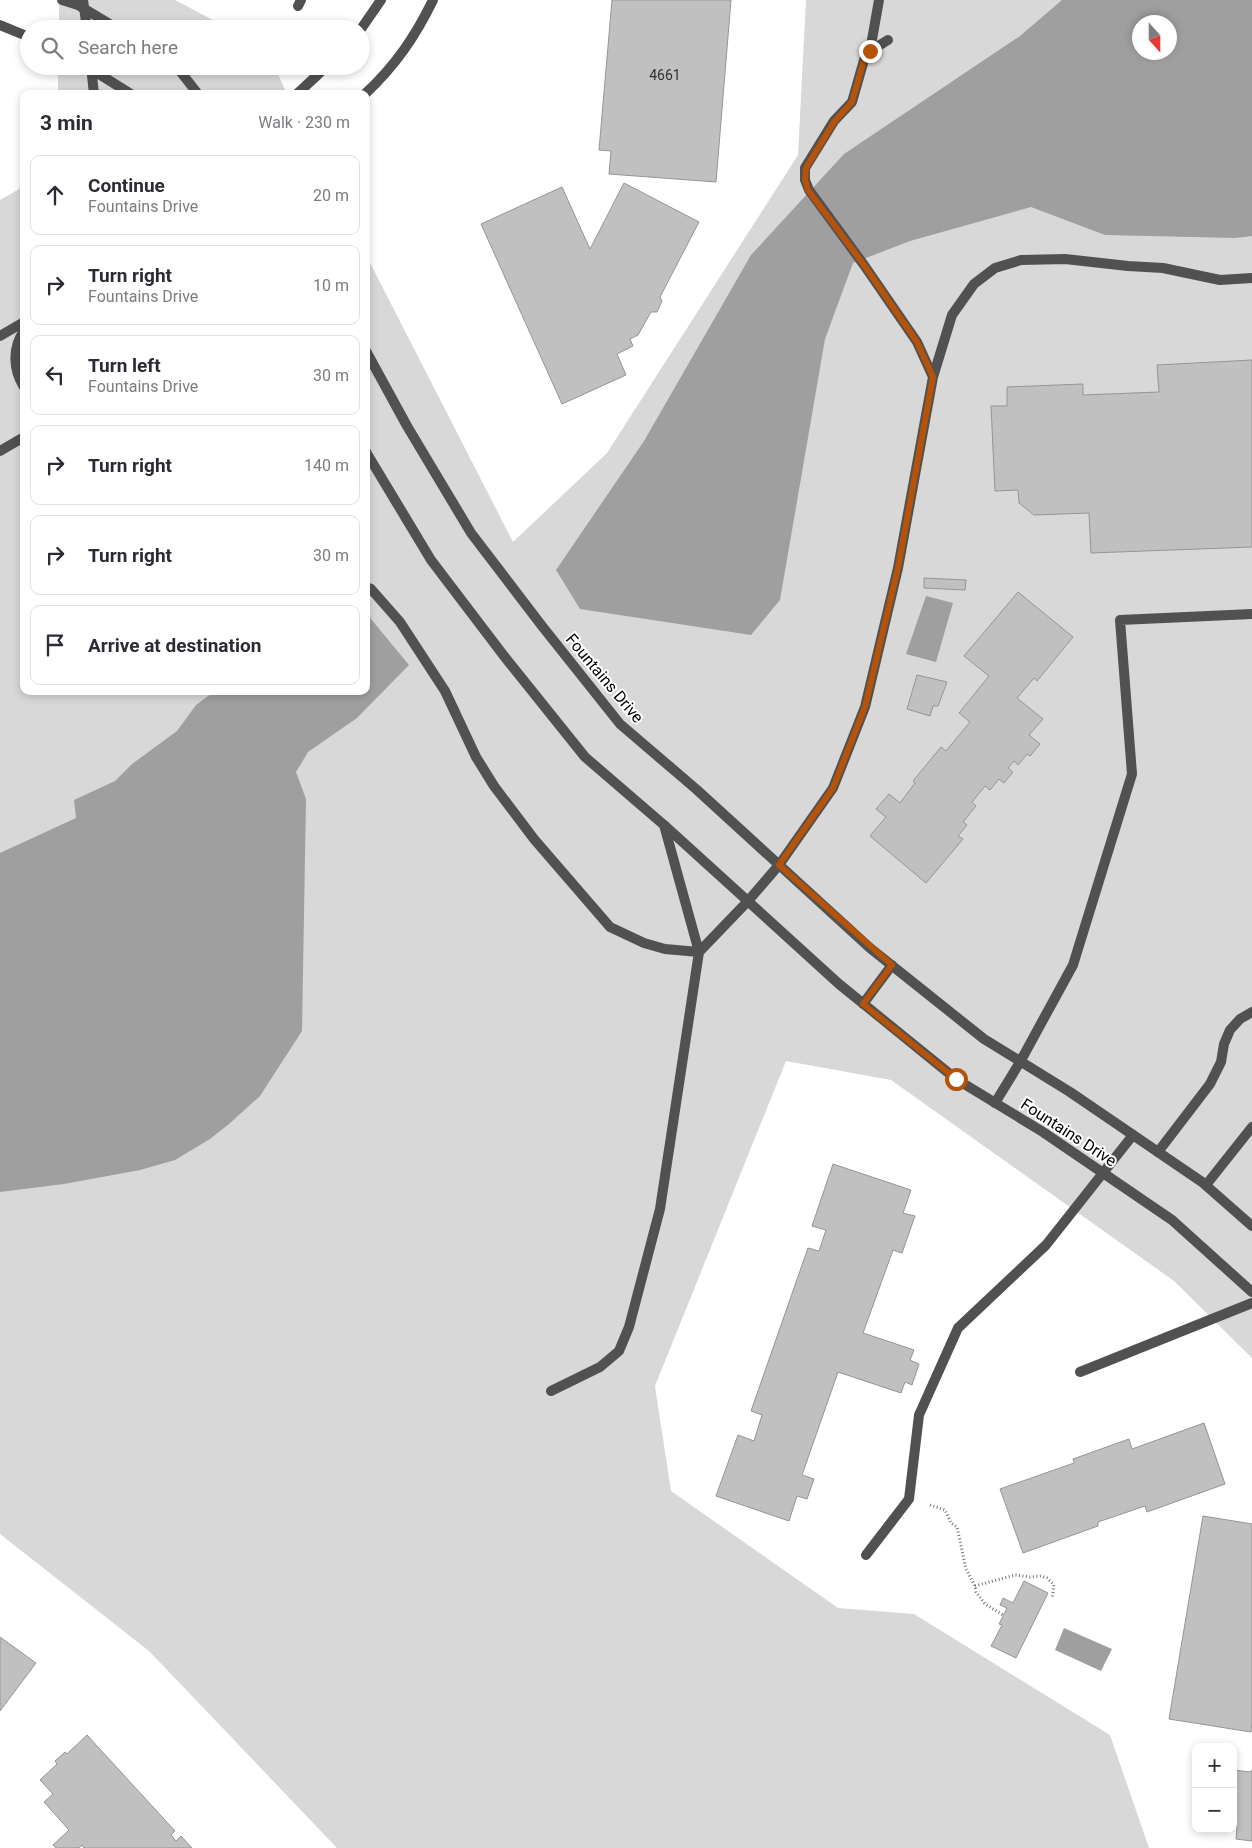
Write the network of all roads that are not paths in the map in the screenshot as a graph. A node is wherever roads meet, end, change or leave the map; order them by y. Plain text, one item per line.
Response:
1 (62, 0) edge
2 (381, 0) edge
3 (433, 0) edge
4 (879, 0) edge
5 (84, 4) edge
6 (85, 20) edge
7 (106, 20) edge
8 (367, 20) edge
9 (0, 25) edge
10 (20, 33) edge
11 (888, 40) dead end
12 (870, 51) junction
13 (91, 75) edge
14 (102, 75) edge
15 (183, 75) edge
16 (317, 75) edge
17 (93, 90) edge
18 (125, 90) edge
19 (195, 90) edge
20 (301, 90) edge
21 (369, 90) edge
22 (1252, 278) edge
23 (20, 324) edge
24 (0, 336) edge
25 (20, 340) edge
26 (370, 357) edge
27 (933, 377) junction
28 (20, 381) edge
29 (20, 439) edge
30 (0, 451) edge
31 (370, 459) edge
32 (370, 589) edge
33 (1252, 614) edge
34 (664, 825) junction
35 (779, 865) junction
36 (748, 901) junction
37 (699, 952) junction
38 (892, 965) junction
39 (863, 1004) junction
40 (1252, 1012) edge
41 (1020, 1062) junction
42 (995, 1103) junction
43 (1252, 1128) edge
44 (1133, 1135) junction
45 (1158, 1152) junction
46 (1103, 1173) junction
47 (1206, 1185) junction
48 (1252, 1226) edge
49 (1252, 1292) edge
50 (1252, 1303) edge
51 (1080, 1372) dead end
52 (551, 1391) dead end
53 (866, 1554) dead end

1 - 5 street
2 - 8 street
3 - 21 street
4 - 12 street
5 - 6 street
5 - 7 street
9 - 10 street
11 - 12 street
12 - 27 street
13 - 17 street
14 - 18 street
15 - 19 street
16 - 20 street
22 - 27 street
23 - 24 street
25 - 28 street
26 - 35 street, Fountains Drive
27 - 35 street
29 - 30 street
31 - 34 street, Fountains Drive
32 - 37 street
33 - 41 street
34 - 36 street, Fountains Drive
34 - 37 street
35 - 36 street
35 - 38 street, Fountains Drive
36 - 37 street
36 - 39 street, Fountains Drive
37 - 52 street
38 - 39 street
38 - 41 street, Fountains Drive
39 - 42 street, Fountains Drive
40 - 45 street
41 - 42 street
41 - 44 street, Fountains Drive
42 - 46 street, Fountains Drive
43 - 47 street
44 - 45 street, Fountains Drive
44 - 46 street
45 - 47 street, Fountains Drive
46 - 49 street, Fountains Drive
46 - 53 street
47 - 48 street, Fountains Drive
50 - 51 street

